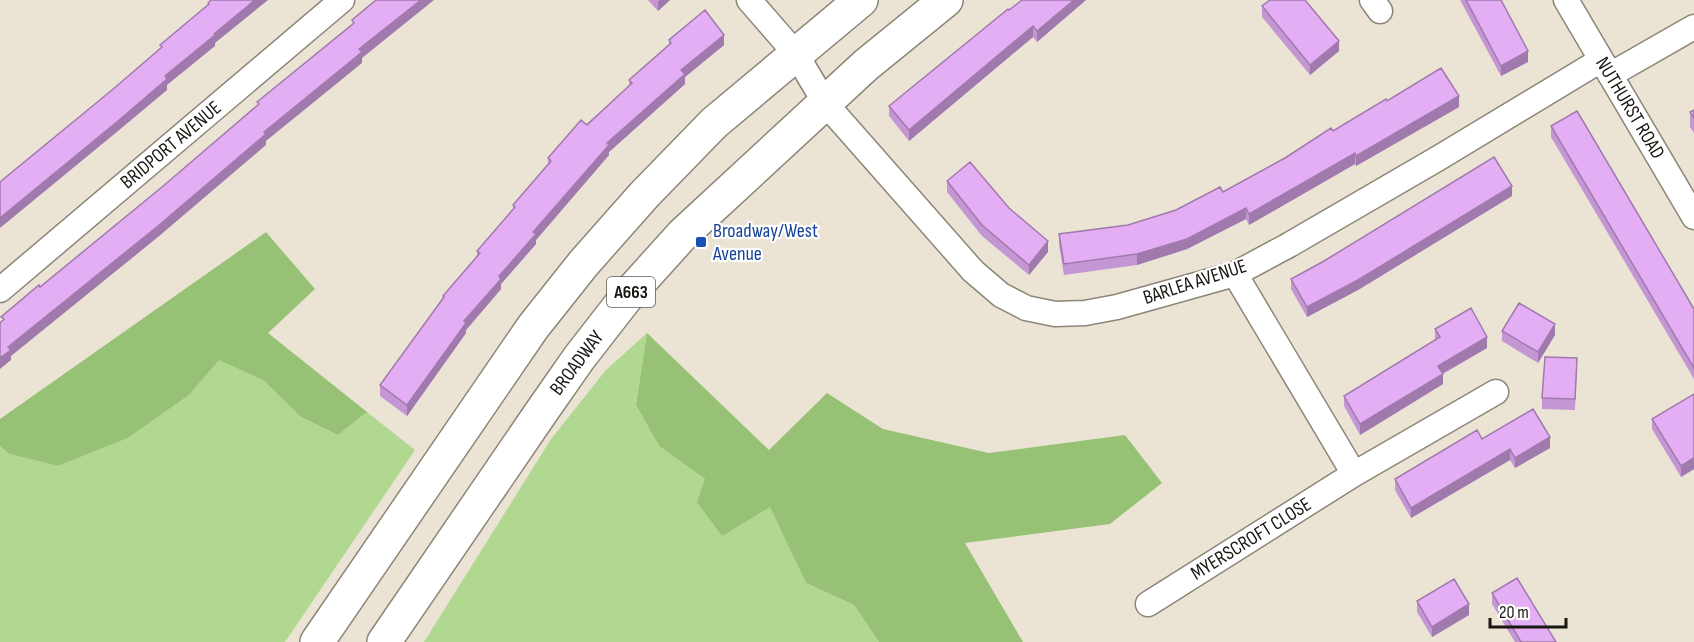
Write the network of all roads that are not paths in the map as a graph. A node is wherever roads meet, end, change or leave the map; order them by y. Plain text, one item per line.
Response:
1 (342, 0) edge
2 (749, 0) edge
3 (861, 0) edge
4 (946, 0) edge
5 (1566, 0) edge
6 (1694, 27) edge
7 (796, 54) junction
8 (1605, 68) junction
9 (825, 103) junction
10 (1694, 217) edge
11 (1235, 274) junction
12 (0, 290) edge
13 (1496, 392) dead end
14 (1354, 474) junction
15 (1148, 604) dead end
16 (317, 642) edge
17 (384, 642) edge

1 - 12 street, BRIDPORT AVENUE
2 - 7 street, BARLEA AVENUE
3 - 7 highway, A663
4 - 9 highway, BROADWAY / A663
5 - 8 street, NUTHURST ROAD
6 - 8 street, BARLEA AVENUE
7 - 9 street, BARLEA AVENUE
7 - 16 highway, A663
8 - 10 street, NUTHURST ROAD
8 - 11 street, BARLEA AVENUE
9 - 11 street, BARLEA AVENUE
9 - 17 highway, BROADWAY / A663
11 - 14 street
13 - 14 street, MYERSCROFT CLOSE
14 - 15 street, MYERSCROFT CLOSE

